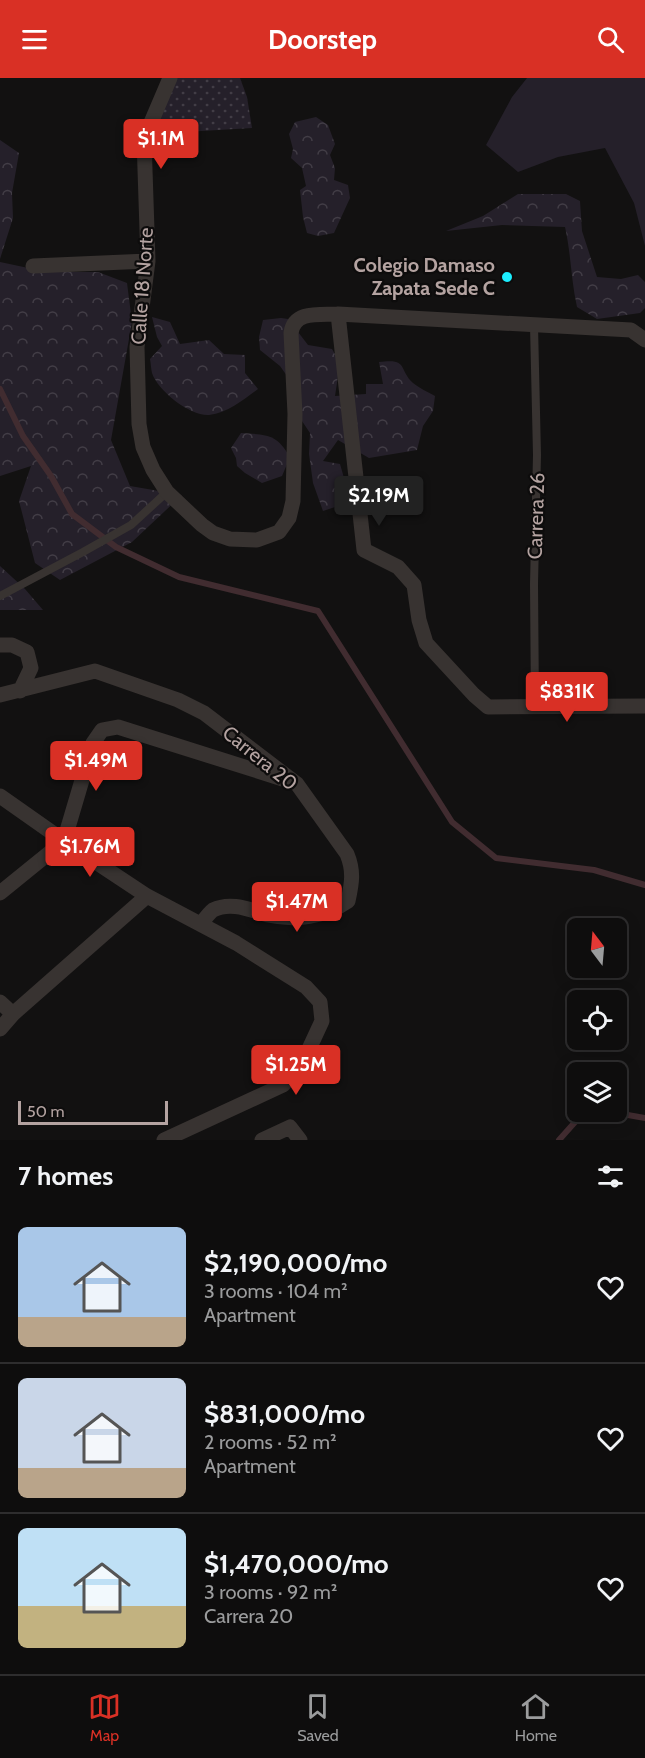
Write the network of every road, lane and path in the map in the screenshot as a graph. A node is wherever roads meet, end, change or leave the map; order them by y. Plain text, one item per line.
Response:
1 (170, 78) edge
2 (148, 261) junction
3 (33, 266) dead end
4 (338, 314) junction
5 (534, 325) junction
6 (645, 340) edge
7 (167, 492) junction
8 (0, 596) edge
9 (0, 645) edge
10 (20, 691) junction
11 (0, 695) edge
12 (535, 706) junction
13 (645, 706) edge
14 (297, 784) junction
15 (0, 796) edge
16 (64, 841) junction
17 (0, 893) edge
18 (147, 896) junction
19 (201, 924) junction
20 (0, 1002) edge
21 (13, 1014) junction
22 (0, 1029) edge
23 (164, 1140) edge
24 (262, 1140) edge
25 (300, 1140) edge

1 - 2 street, Calle 18 Norte
2 - 3 street
2 - 7 street, Calle 18 Norte
4 - 5 street
4 - 7 street, Calle 18 Norte
4 - 12 street
5 - 6 street
5 - 12 lane, Carrera 26
7 - 8 lane
9 - 10 street
10 - 11 street, Carrera 20
10 - 14 street, Carrera 20
12 - 13 street
14 - 16 street
14 - 19 street, Carrera 20
15 - 16 street
16 - 17 street
16 - 18 street
18 - 19 street
18 - 21 street
19 - 23 street
20 - 21 street
21 - 22 street
24 - 25 street

